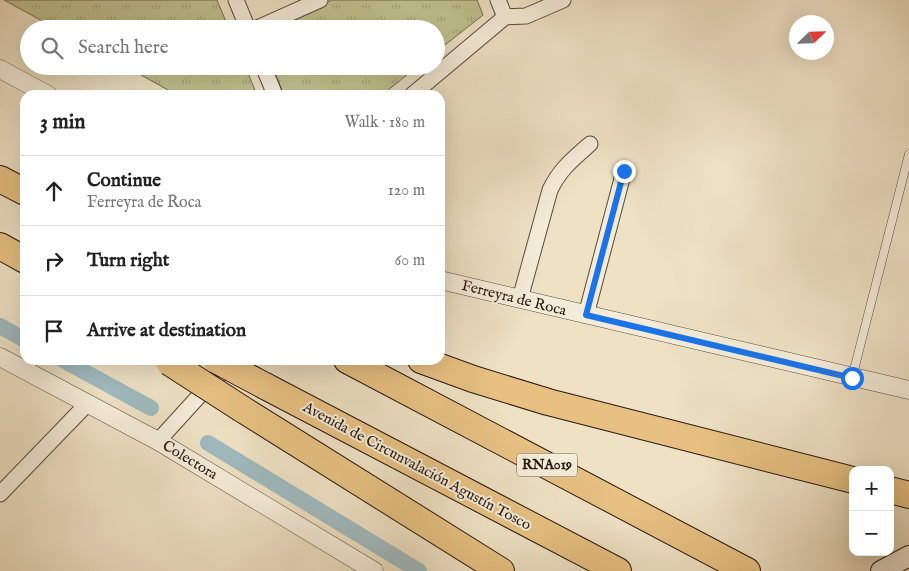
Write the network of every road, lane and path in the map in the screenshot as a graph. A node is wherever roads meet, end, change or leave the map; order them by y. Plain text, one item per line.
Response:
1 (236, 0) edge
2 (320, 0) edge
3 (498, 0) edge
4 (564, 0) edge
5 (506, 17) junction
6 (244, 20) edge
7 (275, 20) edge
8 (445, 68) edge
9 (0, 69) edge
10 (267, 75) edge
11 (436, 75) edge
12 (39, 90) edge
13 (273, 90) edge
14 (418, 90) edge
15 (590, 144) dead end
16 (909, 154) edge
17 (0, 160) edge
18 (20, 170) edge
19 (624, 171) dead end
20 (0, 179) edge
21 (20, 189) edge
22 (445, 281) edge
23 (520, 299) junction
24 (586, 315) junction
25 (0, 357) edge
26 (173, 365) edge
27 (225, 365) edge
28 (227, 365) edge
29 (356, 365) edge
30 (435, 365) edge
31 (852, 378) junction
32 (909, 390) edge
33 (88, 403) junction
34 (158, 441) junction
35 (849, 479) edge
36 (894, 491) edge
37 (0, 494) edge
38 (909, 495) edge
39 (909, 556) edge
40 (374, 571) edge
41 (501, 571) edge
42 (618, 571) edge
43 (747, 571) edge
44 (882, 571) edge

1 - 6 street
2 - 7 street
3 - 5 street
4 - 5 street
5 - 8 street
9 - 12 street
10 - 13 street
11 - 14 street
15 - 23 street
16 - 31 lane
17 - 18 highway
19 - 24 street
20 - 21 highway
22 - 23 street, Ferreyra de Roca
23 - 24 street, Ferreyra de Roca
24 - 31 street, Ferreyra de Roca
25 - 33 street, Colectora
26 - 41 highway, bridge
27 - 42 highway, Avenida de Circunvalación Agustín Tosco, bridge
28 - 34 street
29 - 43 highway, RNA019
30 - 35 highway
31 - 32 street, Ferreyra de Roca
33 - 34 street, Colectora
33 - 37 street
34 - 40 street, Colectora
36 - 38 highway
39 - 44 main road

